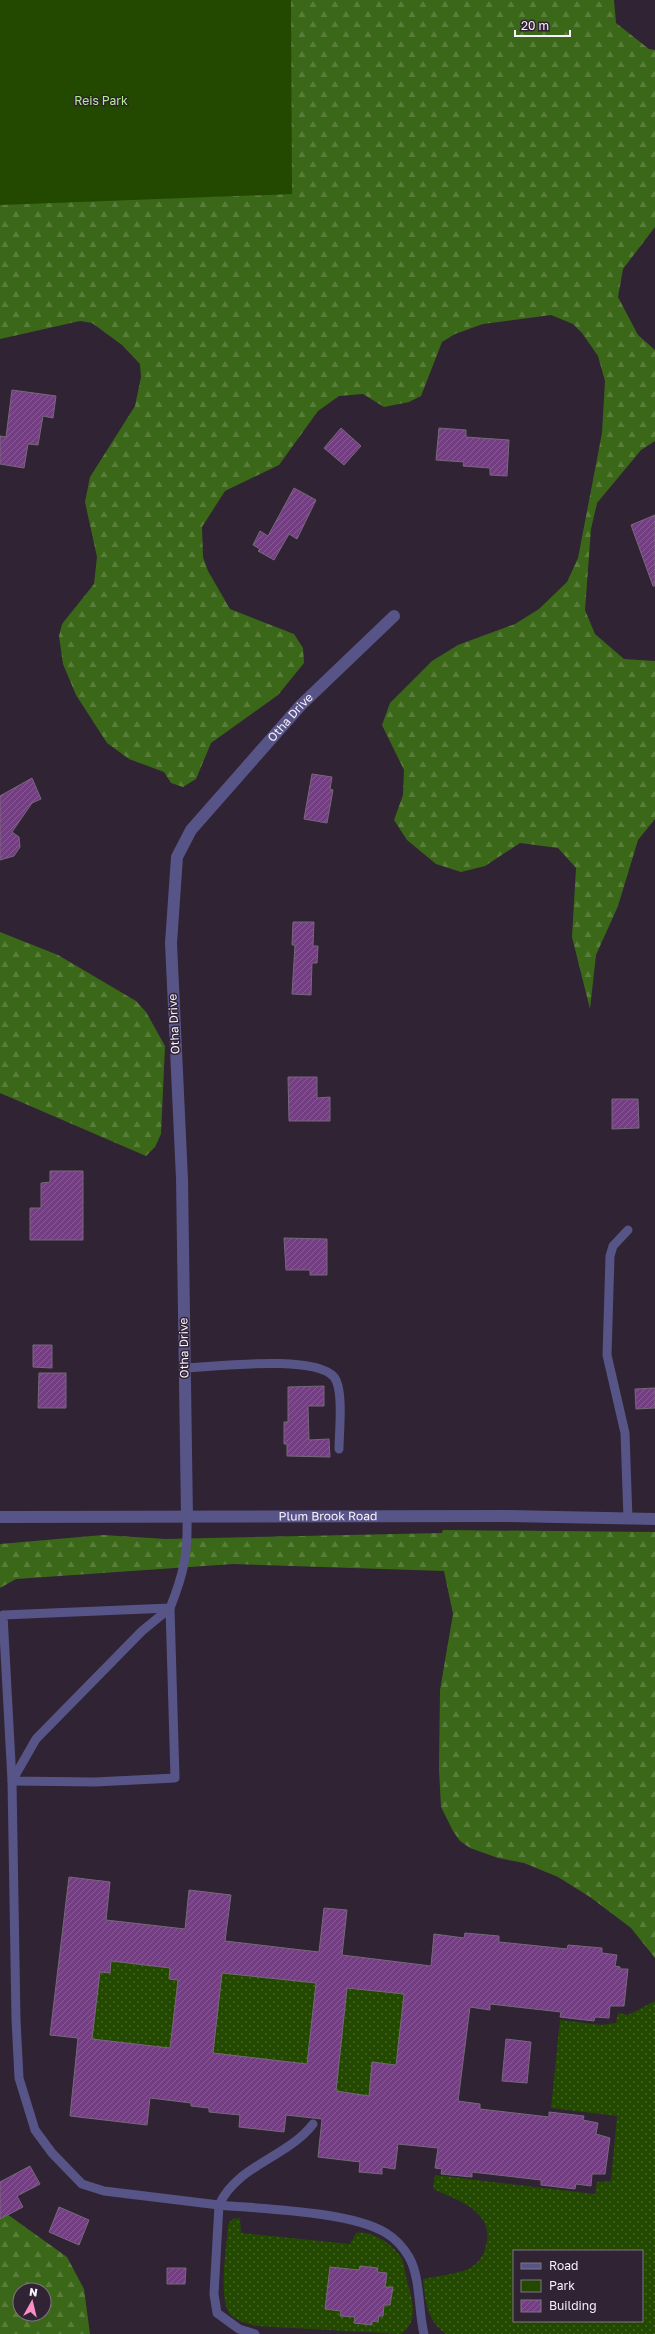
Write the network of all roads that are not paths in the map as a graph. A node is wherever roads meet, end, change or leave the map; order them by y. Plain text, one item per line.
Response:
1 (394, 616) dead end
2 (628, 1230) dead end
3 (185, 1368) junction
4 (340, 1449) dead end
5 (0, 1517) edge
6 (187, 1517) junction
7 (628, 1519) junction
8 (655, 1519) edge
9 (170, 1608) junction
10 (12, 1781) junction
11 (313, 2124) dead end
12 (219, 2205) junction
13 (255, 2334) edge
14 (424, 2334) edge

1 - 3 street, Otha Drive
2 - 7 lane
3 - 4 lane
3 - 6 street, Otha Drive
5 - 6 street, Plum Brook Road
6 - 7 street, Plum Brook Road
6 - 9 lane
7 - 8 street, Plum Brook Road
9 - 10 lane
9 - 10 lane
9 - 10 lane
10 - 12 lane
11 - 12 lane
12 - 13 lane
12 - 14 lane

